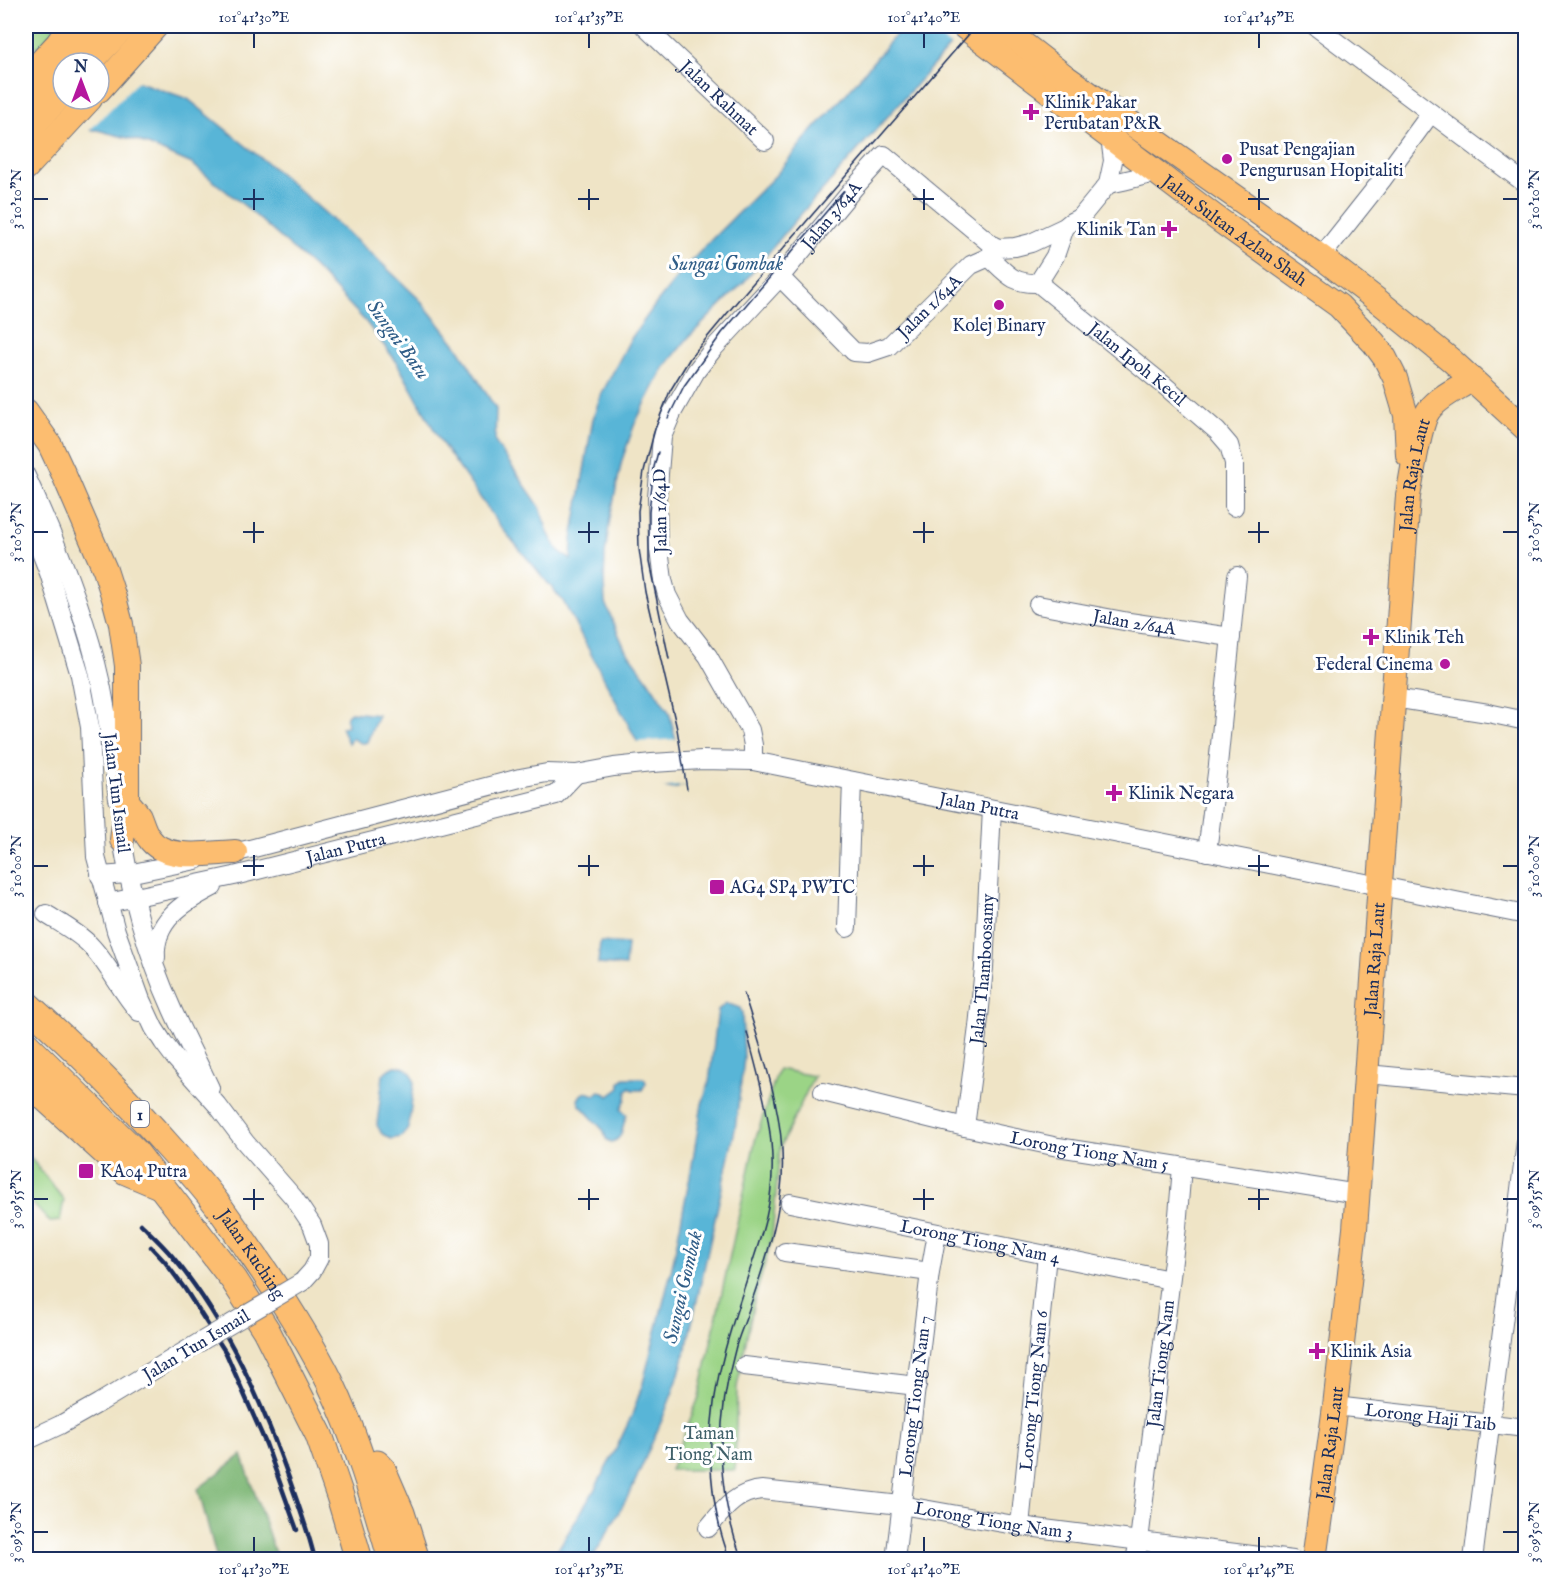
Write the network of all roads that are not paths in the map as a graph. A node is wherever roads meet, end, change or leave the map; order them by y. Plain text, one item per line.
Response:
1 (86, 26) edge
2 (103, 26) edge
3 (125, 26) edge
4 (156, 26) edge
5 (646, 26) edge
6 (1000, 26) edge
7 (1315, 26) edge
8 (966, 27) edge
9 (70, 51) edge
10 (74, 51) edge
11 (101, 51) edge
12 (51, 67) edge
13 (51, 75) edge
14 (111, 76) edge
15 (26, 78) edge
16 (51, 85) edge
17 (26, 104) edge
18 (79, 111) edge
19 (1431, 113) junction
20 (26, 134) edge
21 (1110, 137) junction
22 (765, 141) dead end
23 (27, 167) edge
24 (1158, 173) junction
25 (1108, 184) junction
26 (1526, 184) edge
27 (1065, 227) junction
28 (994, 252) junction
29 (1321, 257) junction
30 (780, 277) junction
31 (1038, 283) junction
32 (1471, 380) junction
33 (26, 411) edge
34 (1526, 429) edge
35 (26, 476) edge
36 (1408, 496) junction
37 (1234, 507) dead end
38 (26, 514) edge
39 (1237, 576) dead end
40 (1038, 605) dead end
41 (1231, 637) junction
42 (1394, 698) junction
43 (1526, 721) edge
44 (753, 761) junction
45 (576, 774) junction
46 (852, 781) junction
47 (127, 801) junction
48 (992, 809) junction
49 (122, 840) junction
50 (235, 852) junction
51 (1207, 852) junction
52 (128, 874) junction
53 (100, 876) junction
54 (234, 876) junction
55 (1380, 887) junction
56 (134, 898) junction
57 (108, 903) junction
58 (46, 914) dead end
59 (1526, 915) edge
60 (847, 928) dead end
61 (157, 972) junction
62 (26, 989) edge
63 (26, 1004) edge
64 (154, 1028) junction
65 (58, 1033) junction
66 (26, 1045) edge
67 (1367, 1074) junction
68 (26, 1080) edge
69 (1526, 1089) edge
70 (823, 1092) dead end
71 (218, 1106) junction
72 (965, 1127) junction
73 (1526, 1142) edge
74 (1182, 1167) junction
75 (163, 1186) junction
76 (1358, 1194) junction
77 (790, 1203) dead end
78 (937, 1233) junction
79 (785, 1252) dead end
80 (1047, 1255) junction
81 (930, 1272) junction
82 (1170, 1280) junction
83 (744, 1366) dead end
84 (917, 1386) junction
85 (1335, 1406) junction
86 (1490, 1424) junction
87 (1526, 1428) edge
88 (28, 1435) edge
89 (355, 1442) junction
90 (902, 1505) junction
91 (1020, 1526) junction
92 (708, 1528) dead end
93 (1139, 1541) junction
94 (359, 1560) edge
95 (393, 1560) edge
96 (416, 1560) edge
97 (895, 1560) edge
98 (1136, 1560) edge
99 (1293, 1560) edge
100 (1314, 1560) edge
101 (1473, 1560) edge

1 - 9 main road
2 - 10 main road
3 - 11 main road
4 - 14 main road
5 - 22 street, Jalan Rahmat
6 - 29 main road, Jalan Sultan Azlan Shah
7 - 19 street
8 - 21 main road, Jalan Sultan Azlan Shah
12 - 15 main road
13 - 17 main road
16 - 20 main road
18 - 23 main road
19 - 26 street
19 - 29 street
21 - 24 main road, Jalan Sultan Azlan Shah
21 - 25 street
24 - 25 street
24 - 36 main road, Jalan Sultan Azlan Shah
25 - 27 street, Jalan 1/64A
27 - 28 street, Jalan 1/64A
27 - 31 street
28 - 30 street, Jalan 1/64A
28 - 30 street, Jalan 3/64A
28 - 31 street, Jalan Ipoh Kecil
29 - 32 main road, Jalan Sultan Azlan Shah
30 - 44 street, Jalan 1/64D
31 - 37 street, Jalan Ipoh Kecil
32 - 34 main road, Jalan Sultan Azlan Shah
32 - 36 main road, Jalan Raja Laut
33 - 47 main road
35 - 49 street, Jalan Tun Ismail
36 - 42 main road, Jalan Raja Laut
38 - 53 street, Jalan Tun Ismail
39 - 41 street
40 - 41 street, Jalan 2/64A
41 - 51 street
42 - 43 street
42 - 55 main road, Jalan Raja Laut
44 - 45 street, Jalan Putra
44 - 46 street, Jalan Putra
45 - 50 street, Jalan Putra
45 - 54 street, Jalan Putra
46 - 48 street, Jalan Putra
46 - 60 street
47 - 49 main road
47 - 50 main road
48 - 51 street, Jalan Putra
48 - 72 street, Jalan Thamboosamy
49 - 52 street, Jalan Tun Ismail
50 - 52 street, Jalan Putra
51 - 55 street, Jalan Putra
52 - 53 street, Jalan Putra
52 - 56 street, Jalan Tun Ismail
53 - 57 street, Jalan Tun Ismail
54 - 56 street, Jalan Putra
54 - 61 street
55 - 59 street, Jalan Putra
55 - 67 main road, Jalan Raja Laut
56 - 57 street, Jalan Putra
56 - 61 street, Jalan Tun Ismail
57 - 64 street, Jalan Tun Ismail
58 - 64 street
61 - 71 street, Jalan Tun Ismail
62 - 65 highway
63 - 65 highway, Jalan Kuching / 1
64 - 71 street, Jalan Tun Ismail
65 - 89 highway, Jalan Kuching / 1
66 - 75 highway, Jalan Kuching / 1
67 - 69 street
67 - 76 main road, Jalan Raja Laut
68 - 75 highway
70 - 72 street, Lorong Tiong Nam 5
71 - 88 street, Jalan Tun Ismail, bridge
72 - 74 street, Lorong Tiong Nam 5
73 - 86 street
74 - 76 street, Lorong Tiong Nam 5
74 - 82 street, Jalan Tiong Nam
75 - 94 highway, Jalan Kuching / 1
76 - 85 main road, Jalan Raja Laut
77 - 78 street, Lorong Tiong Nam 4
78 - 80 street, Lorong Tiong Nam 4
78 - 81 street, Lorong Tiong Nam 7
79 - 81 street
80 - 82 street, Lorong Tiong Nam 4
80 - 91 street, Lorong Tiong Nam 6
81 - 84 street, Lorong Tiong Nam 7
82 - 93 street, Jalan Tiong Nam
83 - 84 street
84 - 90 street, Lorong Tiong Nam 7
85 - 86 street, Lorong Haji Taib
85 - 100 main road, Jalan Raja Laut
86 - 87 street, Lorong Haji Taib
86 - 101 street
89 - 95 highway, Jalan Kuching / 1
89 - 96 highway
90 - 91 street, Lorong Tiong Nam 3
90 - 92 street, Lorong Tiong Nam 3
90 - 97 street, Lorong Tiong Nam 7
91 - 93 street, Lorong Tiong Nam 3
93 - 98 street, Jalan Tiong Nam
93 - 99 street, Lorong Tiong Nam 3

